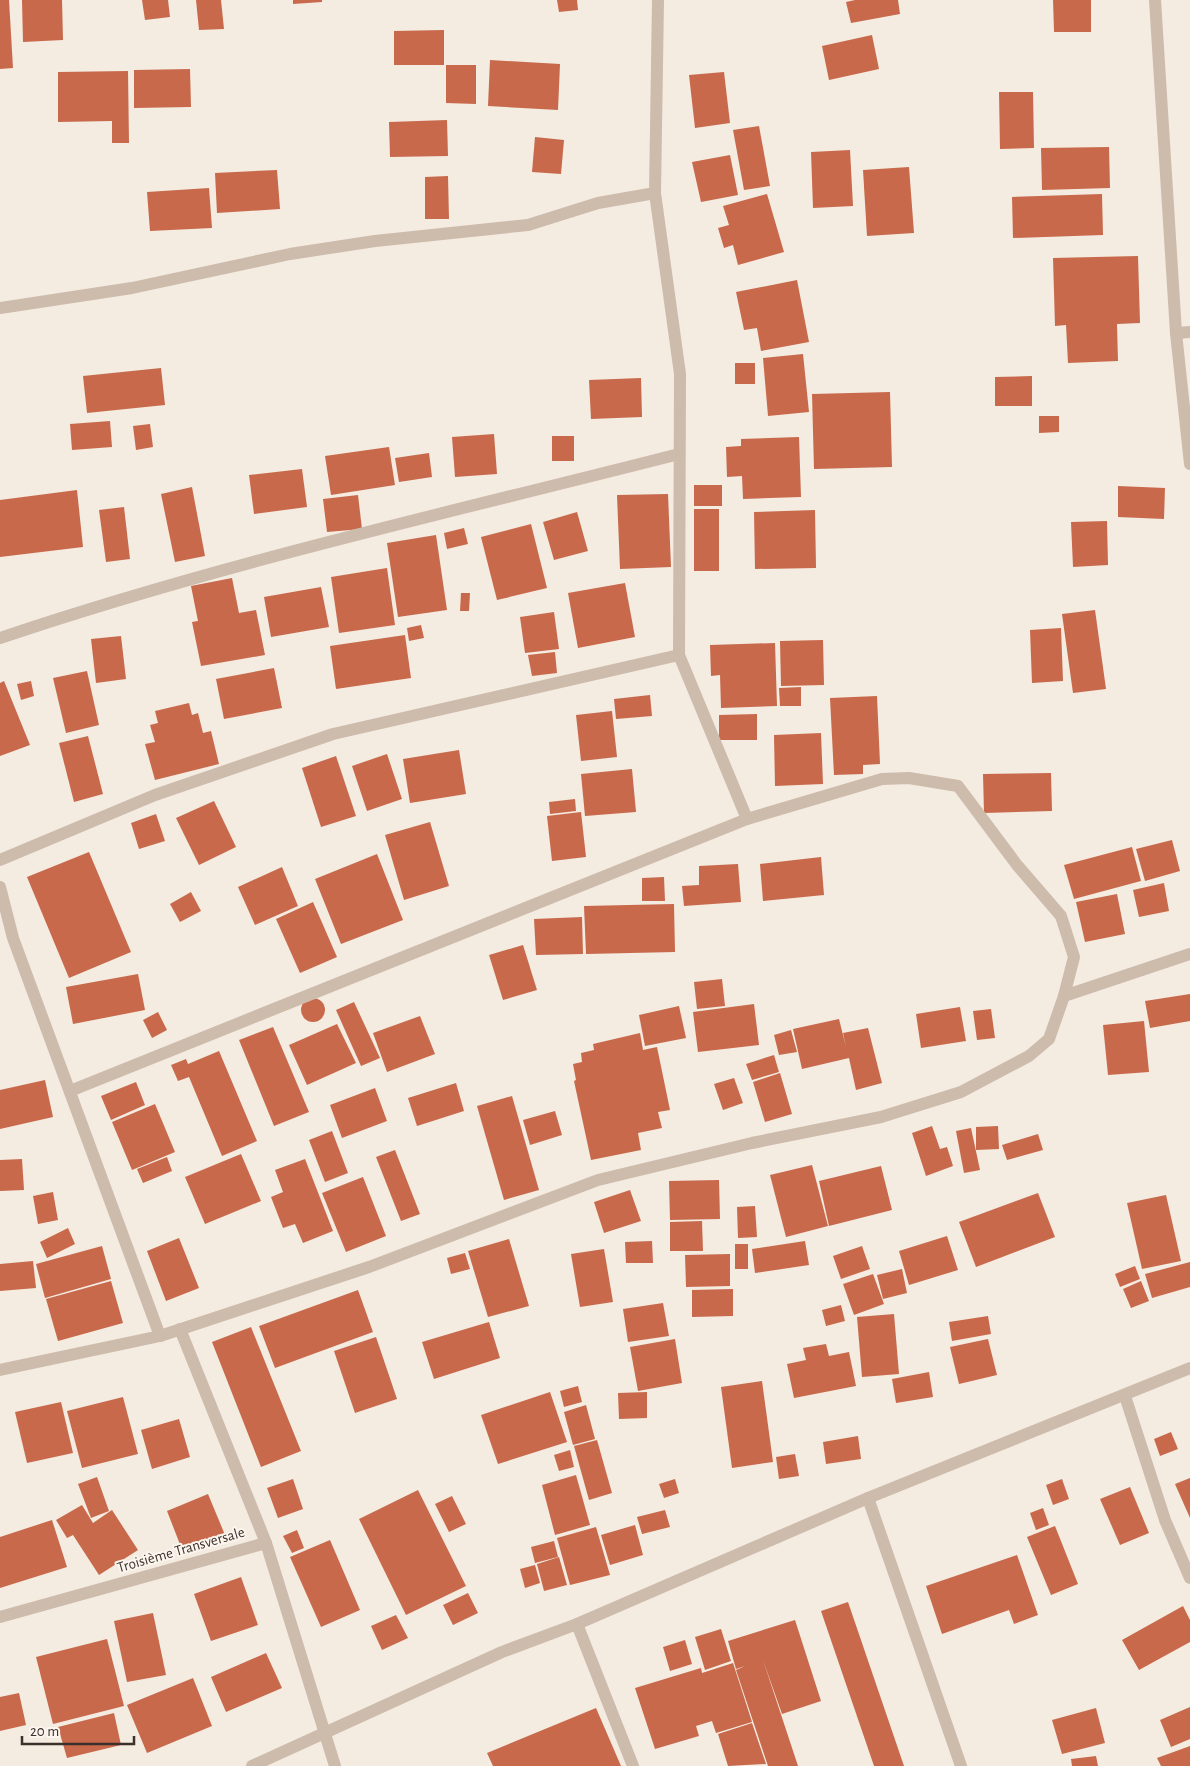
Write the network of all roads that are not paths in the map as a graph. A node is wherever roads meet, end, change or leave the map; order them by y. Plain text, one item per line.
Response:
1 (658, 0) edge
2 (1155, 0) edge
3 (655, 193) junction
4 (0, 308) edge
5 (1190, 332) edge
6 (1176, 333) junction
7 (679, 454) junction
8 (1190, 464) edge
9 (0, 638) edge
10 (679, 655) junction
11 (747, 819) junction
12 (0, 860) edge
13 (0, 887) edge
14 (1190, 954) edge
15 (1064, 996) junction
16 (70, 1091) junction
17 (180, 1329) junction
18 (160, 1336) junction
19 (1190, 1368) edge
20 (0, 1370) edge
21 (1125, 1396) junction
22 (868, 1498) junction
23 (266, 1543) junction
24 (1190, 1578) edge
25 (0, 1617) edge
26 (578, 1624) junction
27 (326, 1732) junction
28 (252, 1766) edge
29 (335, 1766) edge
30 (633, 1766) edge
31 (960, 1766) edge

1 - 3 street
2 - 6 street
3 - 4 street
3 - 7 street
5 - 6 street
6 - 8 street
7 - 9 street
7 - 10 street
10 - 11 street
10 - 12 street
11 - 15 street
11 - 16 street
13 - 16 street
14 - 15 street
15 - 17 street
16 - 18 street
17 - 18 street
17 - 23 street
18 - 20 street
19 - 21 street
21 - 22 street
21 - 24 street
22 - 26 street
22 - 31 street
23 - 25 street, Troisième Transversale
23 - 27 street, Troisième Transversale
26 - 27 street
26 - 30 street
27 - 28 street
27 - 29 street, Troisième Transversale

